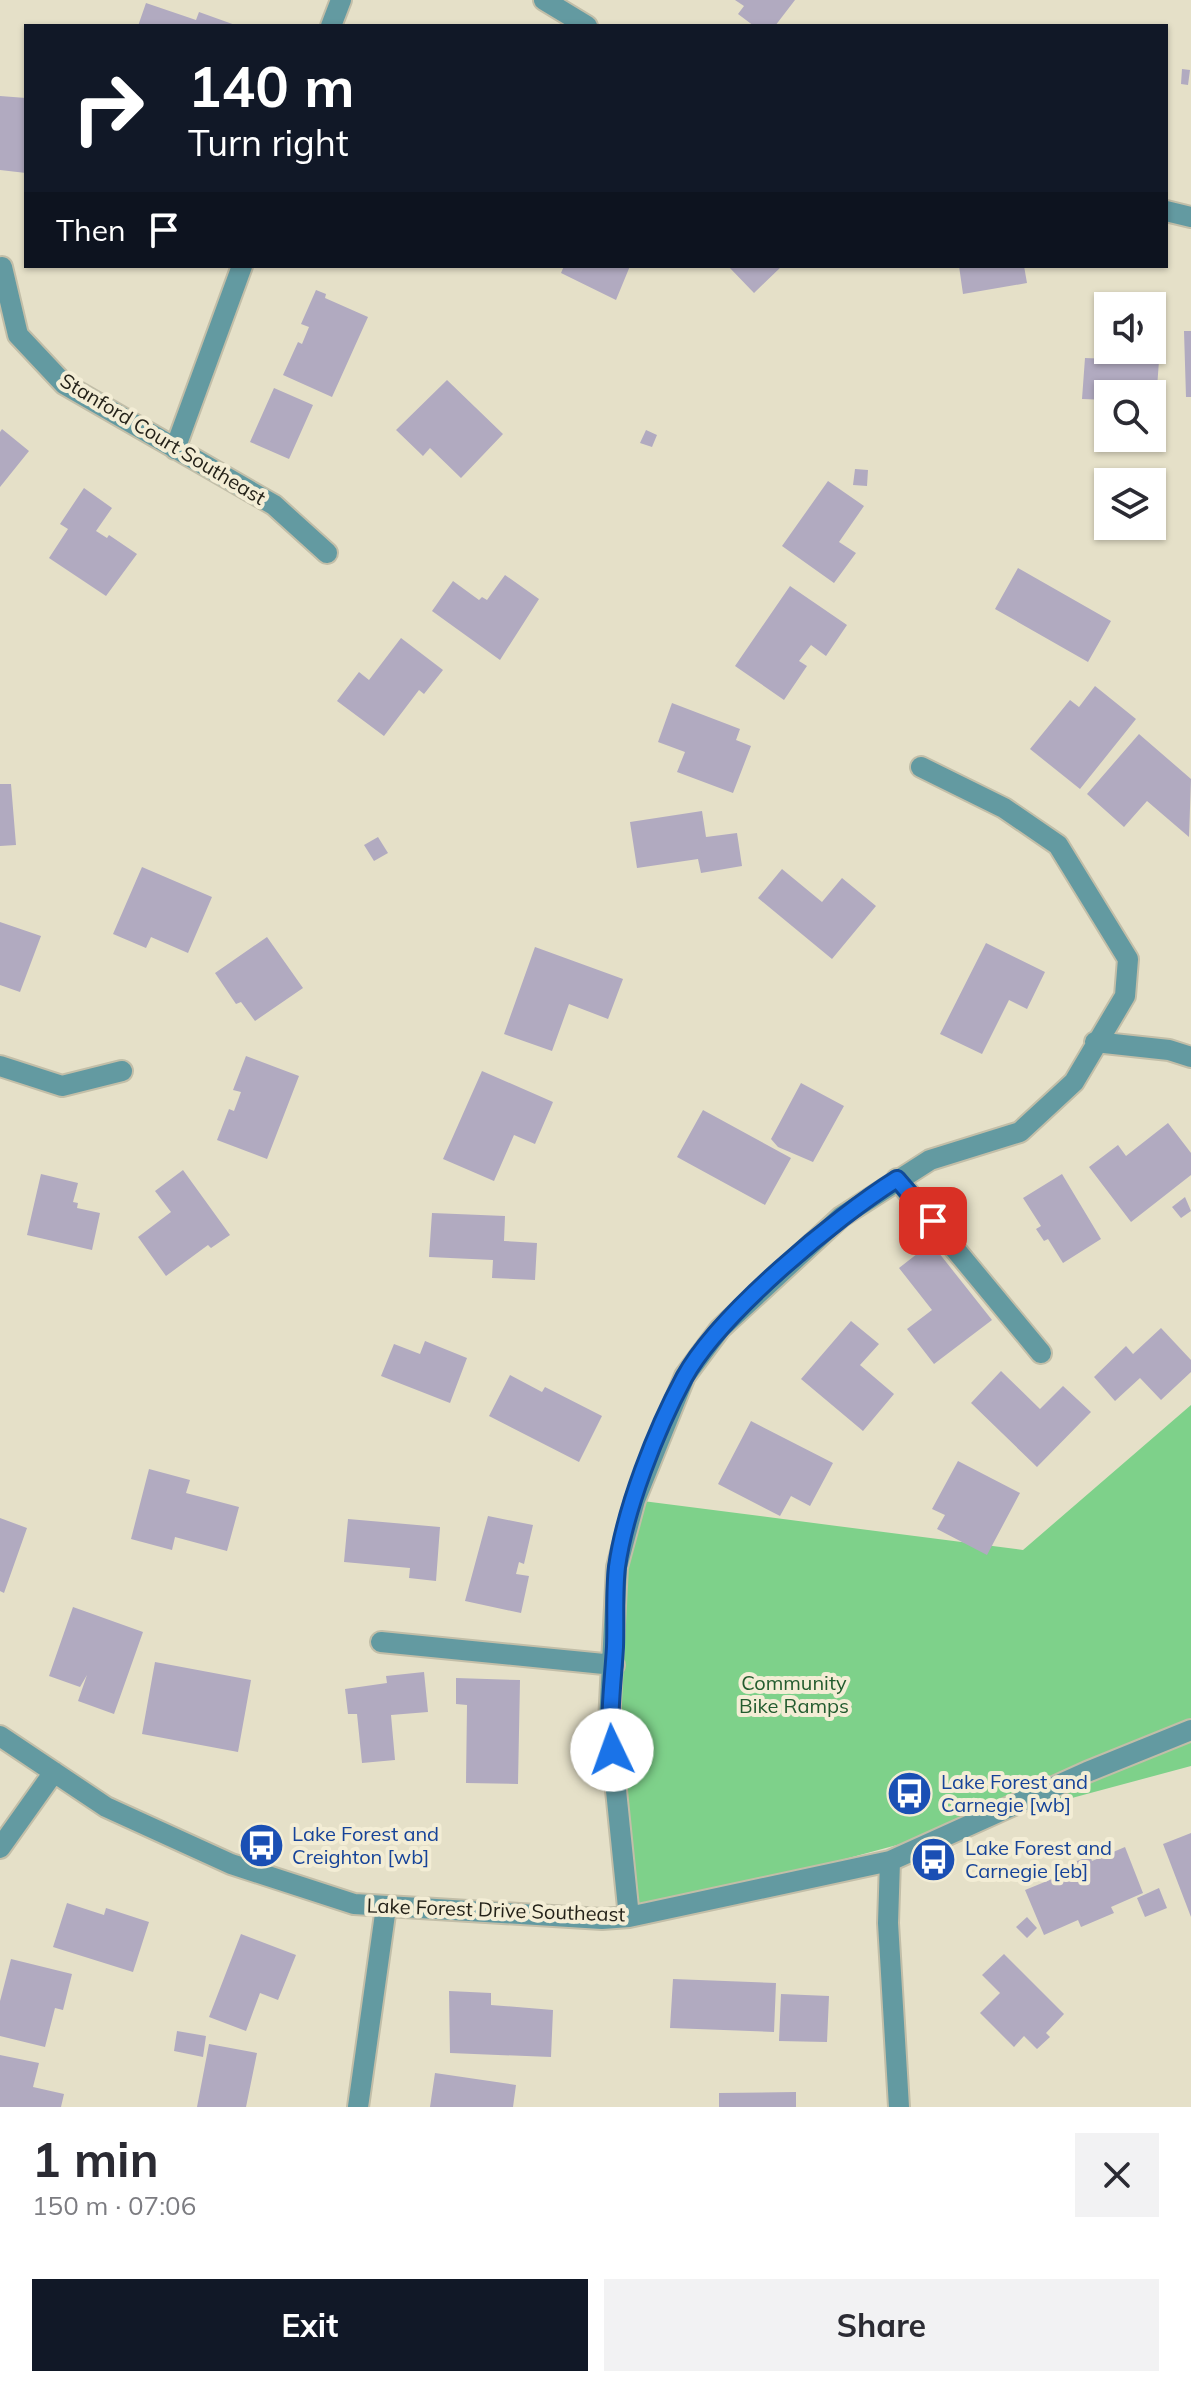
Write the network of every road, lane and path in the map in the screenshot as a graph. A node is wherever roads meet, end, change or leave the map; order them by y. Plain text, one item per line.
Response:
1 (341, 0) edge
2 (544, 0) edge
3 (332, 24) edge
4 (584, 24) edge
5 (1168, 211) edge
6 (1191, 217) edge
7 (2, 267) dead end
8 (241, 268) edge
9 (175, 449) junction
10 (327, 553) dead end
11 (921, 767) dead end
12 (1095, 1042) junction
13 (1191, 1057) edge
14 (0, 1066) edge
15 (122, 1071) dead end
16 (897, 1179) junction
17 (1041, 1353) dead end
18 (381, 1642) dead end
19 (614, 1665) junction
20 (1191, 1730) edge
21 (0, 1736) edge
22 (54, 1772) junction
23 (0, 1848) edge
24 (890, 1861) junction
25 (386, 1907) junction
26 (629, 1917) junction
27 (358, 2107) edge
28 (899, 2107) edge

1 - 3 street
2 - 4 street
5 - 6 street
7 - 9 street, Stanford Court Southeast
8 - 9 street
9 - 10 street, Stanford Court Southeast
11 - 12 street
12 - 13 street
12 - 16 street
14 - 15 street
16 - 17 street
16 - 19 street
18 - 19 street
19 - 26 street
20 - 24 street, Lake Forest Drive Southeast
21 - 22 street, Lake Forest Drive Southeast
22 - 23 street
22 - 25 street, Lake Forest Drive Southeast
24 - 26 street, Lake Forest Drive Southeast
24 - 28 street
25 - 26 street, Lake Forest Drive Southeast
25 - 27 street

